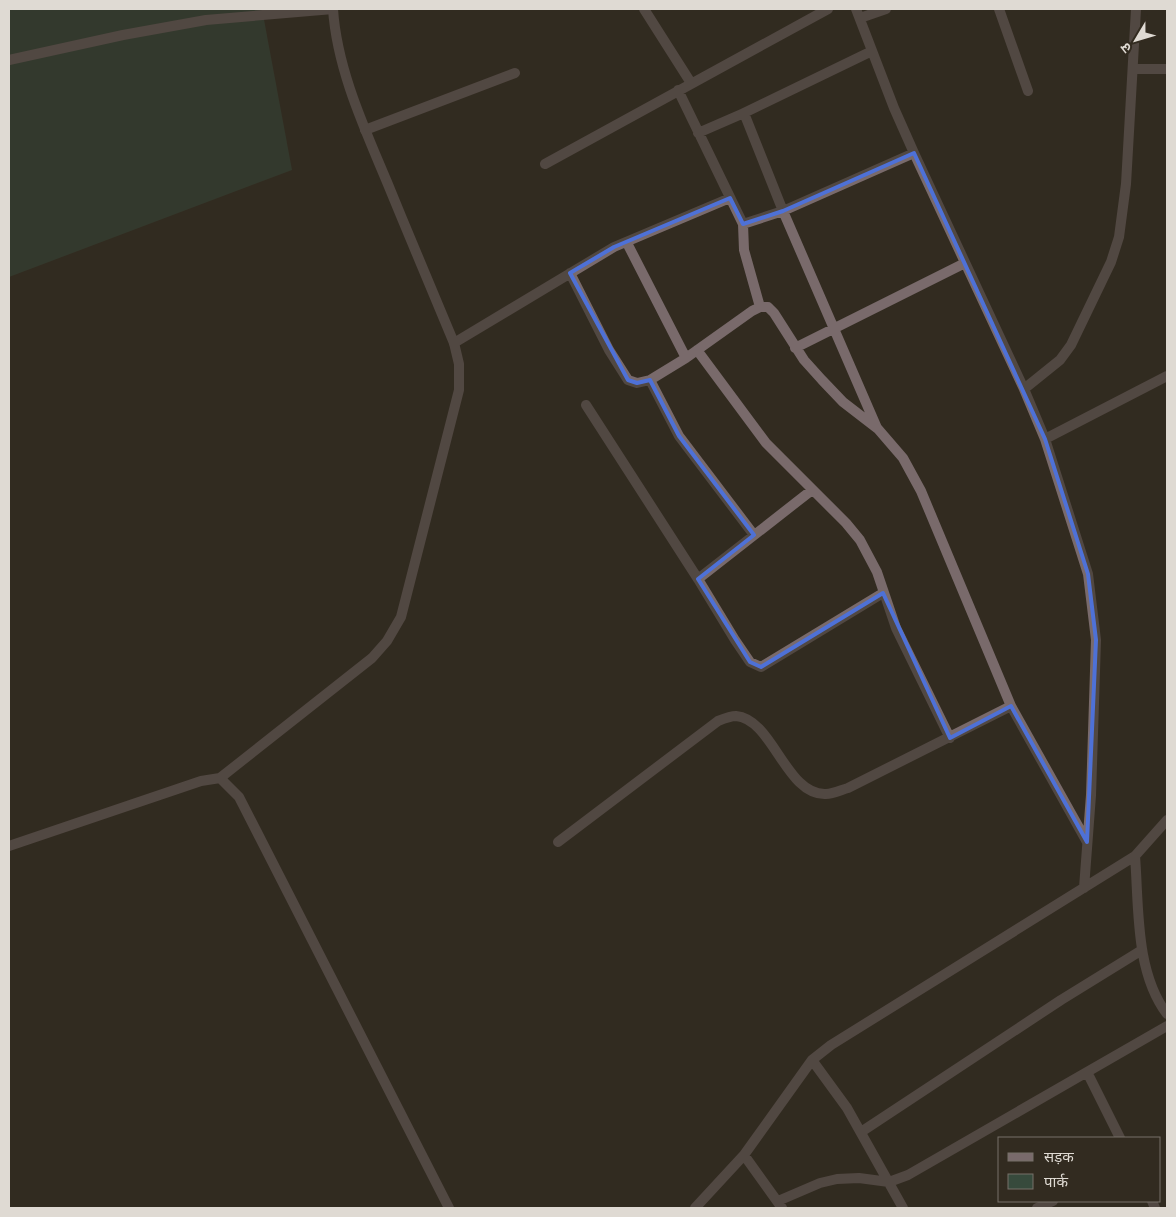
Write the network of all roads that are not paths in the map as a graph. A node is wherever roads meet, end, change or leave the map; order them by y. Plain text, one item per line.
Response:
1 (333, 9) edge
2 (644, 9) edge
3 (828, 9) edge
4 (886, 9) edge
5 (999, 9) edge
6 (1136, 9) edge
7 (858, 13) edge
8 (872, 51) junction
9 (9, 60) edge
10 (1134, 69) junction
11 (1167, 69) edge
12 (515, 73) dead end
13 (691, 83) junction
14 (678, 90) junction
15 (1028, 91) dead end
16 (744, 113) junction
17 (365, 130) junction
18 (698, 133) junction
19 (914, 153) junction
20 (545, 164) dead end
21 (730, 198) junction
22 (783, 211) junction
23 (744, 224) junction
24 (627, 243) junction
25 (965, 263) junction
26 (570, 273) junction
27 (760, 307) junction
28 (834, 328) junction
29 (454, 343) junction
30 (796, 348) junction
31 (697, 350) junction
32 (686, 358) junction
33 (1167, 376) edge
34 (650, 380) junction
35 (1024, 389) junction
36 (586, 405) dead end
37 (878, 429) junction
38 (1045, 439) junction
39 (812, 490) junction
40 (754, 535) junction
41 (698, 579) junction
42 (883, 593) junction
43 (1011, 706) junction
44 (950, 738) junction
45 (220, 778) junction
46 (1167, 820) edge
47 (558, 842) dead end
48 (1087, 842) junction
49 (9, 846) edge
50 (1135, 856) junction
51 (1084, 888) junction
52 (1142, 950) junction
53 (1167, 1014) edge
54 (1167, 1026) edge
55 (812, 1060) junction
56 (1087, 1072) junction
57 (861, 1132) junction
58 (1120, 1137) edge
59 (744, 1154) junction
60 (889, 1182) junction
61 (1050, 1202) edge
62 (780, 1205) edge
63 (449, 1208) edge
64 (695, 1208) edge
65 (903, 1208) edge
66 (1037, 1208) edge

1 - 9 street
1 - 17 street
2 - 13 street
3 - 13 street
4 - 7 street
5 - 15 street
6 - 10 street
7 - 8 street
8 - 16 street
8 - 19 street
10 - 11 street
10 - 35 street
12 - 17 street
13 - 14 street
14 - 18 street
14 - 20 street
16 - 18 street
16 - 22 street
17 - 29 street
18 - 21 street
19 - 22 street
19 - 25 street
21 - 23 street
21 - 24 street
22 - 23 street
22 - 28 street
23 - 27 street
24 - 26 street
24 - 32 street
25 - 28 street
25 - 35 street
26 - 29 street
26 - 34 street
27 - 30 street
27 - 31 street
28 - 30 street
28 - 37 street
29 - 45 street
30 - 37 street
31 - 32 street
31 - 39 street
32 - 34 street
33 - 38 street
34 - 40 street
35 - 38 street
36 - 41 street
37 - 43 street
38 - 48 street
39 - 40 street
39 - 42 street
40 - 41 street
41 - 42 street
42 - 44 street
43 - 44 street
43 - 48 street
44 - 47 street
45 - 49 street
45 - 63 street
46 - 50 street
48 - 51 street
50 - 51 street
50 - 52 street
51 - 55 street
52 - 53 street
52 - 57 street
54 - 56 street
55 - 57 street
55 - 59 street
56 - 58 street
56 - 60 street
57 - 60 street
59 - 62 street
59 - 64 street
60 - 62 street
60 - 65 street
61 - 66 street

